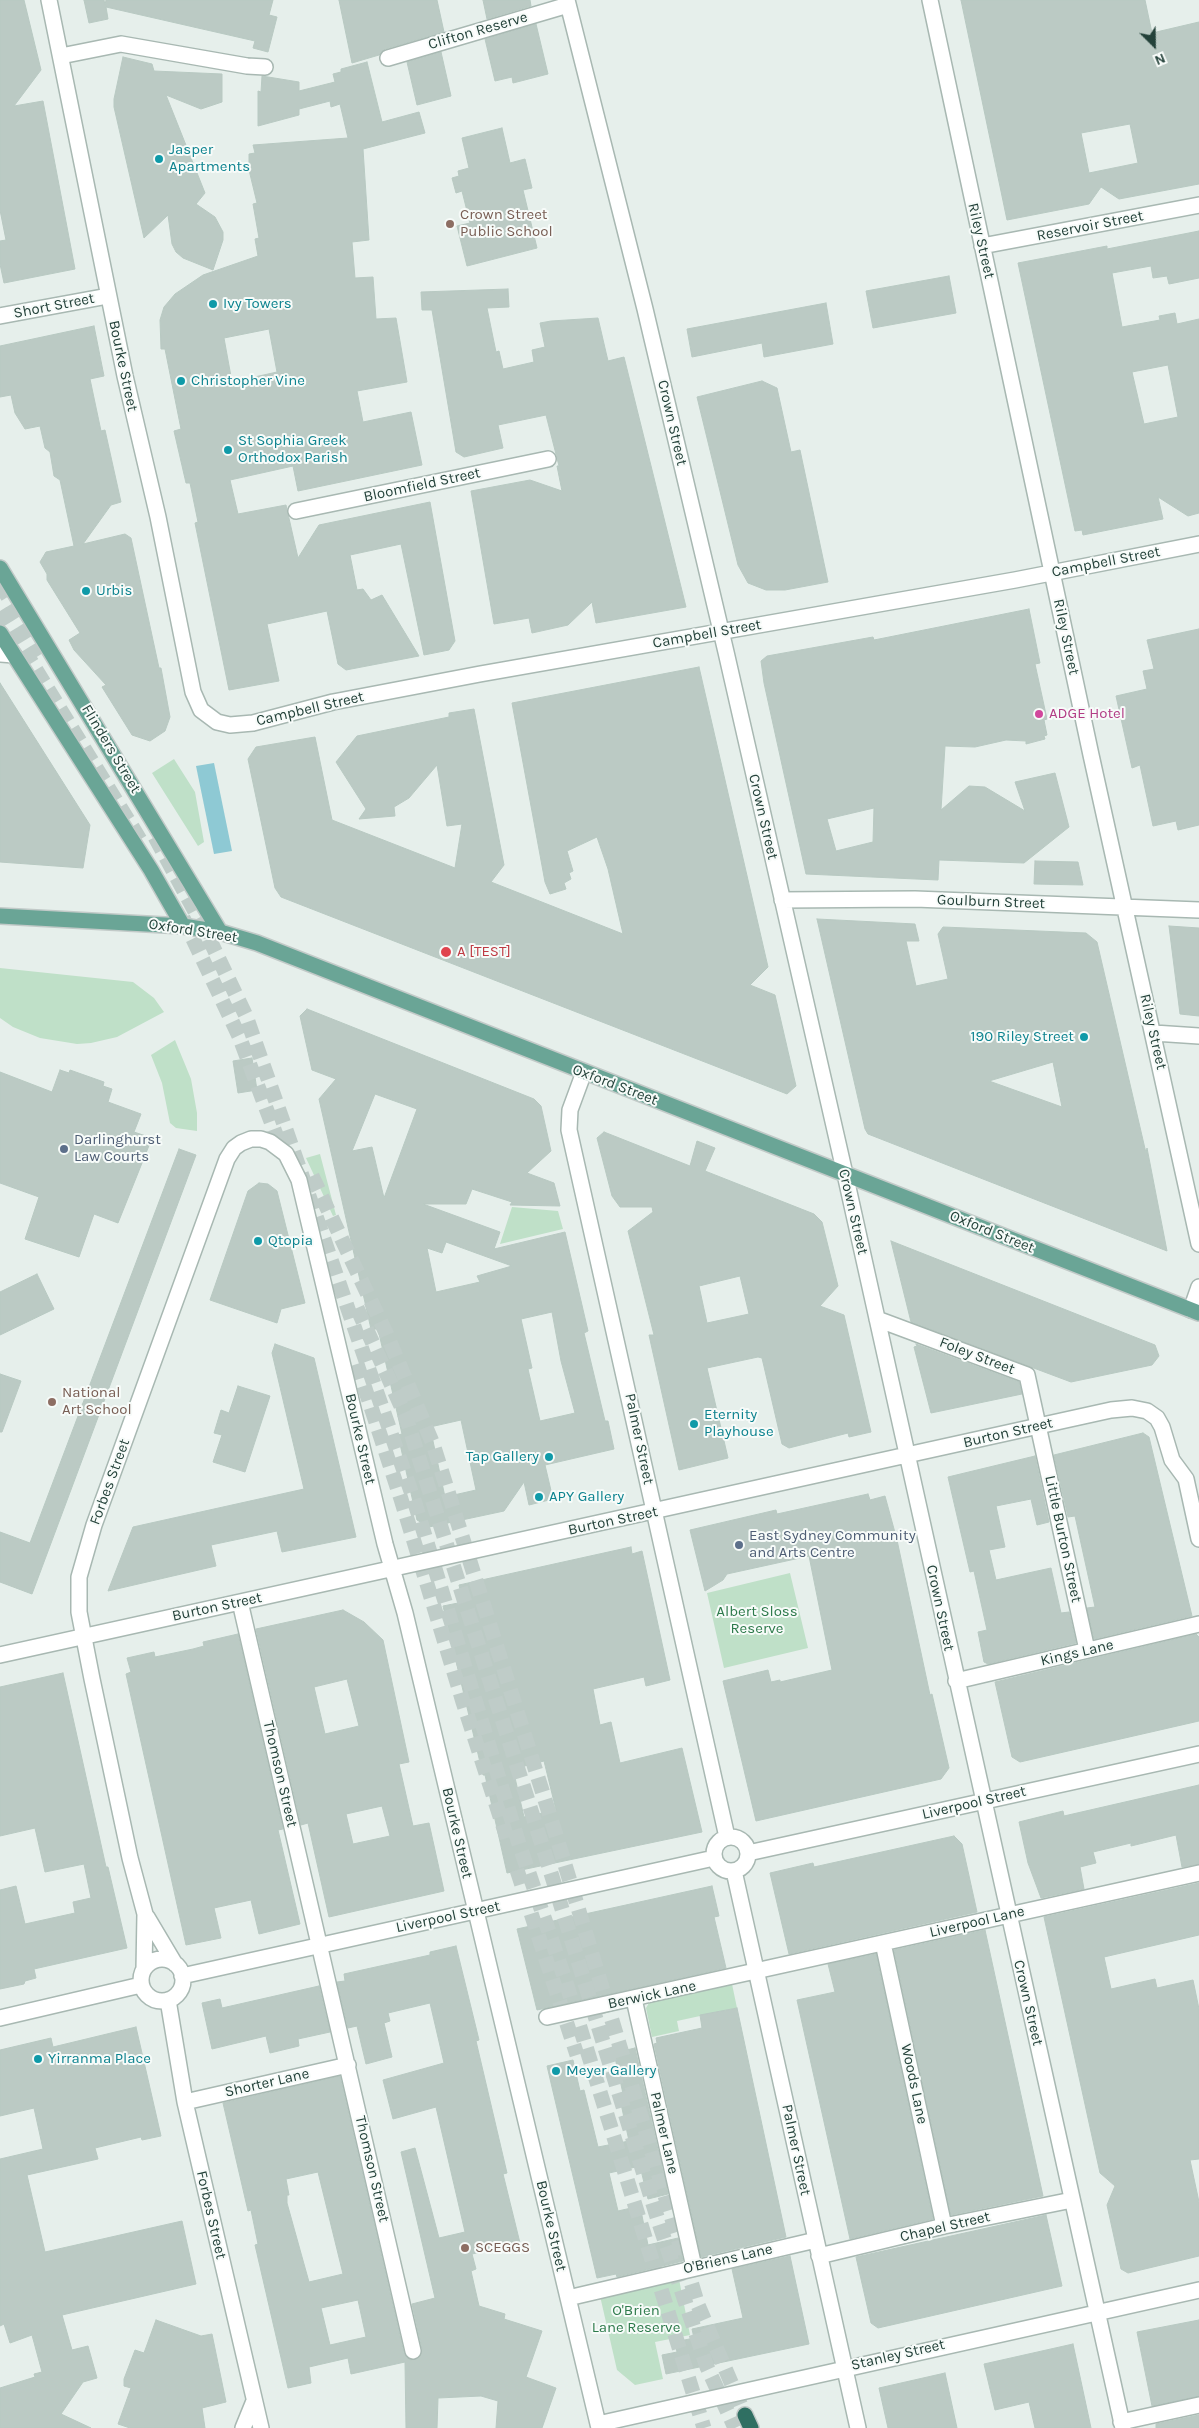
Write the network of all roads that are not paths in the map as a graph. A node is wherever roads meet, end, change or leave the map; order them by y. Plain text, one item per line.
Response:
1 (49, 0) edge
2 (930, 0) edge
3 (568, 3) edge
4 (61, 56) junction
5 (388, 58) dead end
6 (265, 67) dead end
7 (1199, 205) edge
8 (982, 246) junction
9 (108, 296) junction
10 (0, 316) edge
11 (548, 459) dead end
12 (296, 511) dead end
13 (1199, 544) edge
14 (0, 568) edge
15 (1052, 572) junction
16 (721, 631) junction
17 (0, 632) edge
18 (7, 654) edge
19 (217, 722) joint
20 (782, 900) junction
21 (1125, 907) junction
22 (1199, 910) edge
23 (0, 912) edge
24 (17, 916) junction
25 (0, 917) edge
26 (182, 926) junction
27 (220, 932) junction
28 (1154, 1033) junction
29 (1199, 1036) edge
30 (584, 1072) junction
31 (845, 1174) junction
32 (313, 1238) joint
33 (1199, 1244) edge
34 (1199, 1287) edge
35 (1195, 1312) edge
36 (877, 1319) junction
37 (1038, 1427) junction
38 (908, 1456) junction
39 (654, 1512) junction
40 (1199, 1538) edge
41 (393, 1570) junction
42 (240, 1602) junction
43 (1199, 1624) edge
44 (84, 1637) junction
45 (1088, 1650) junction
46 (0, 1655) edge
47 (956, 1681) junction
48 (1199, 1754) edge
49 (984, 1802) junction
50 (727, 1837) junction
51 (748, 1853) junction
52 (714, 1858) junction
53 (734, 1871) junction
54 (1199, 1873) edge
55 (475, 1911) junction
56 (146, 1914) junction
57 (1009, 1915) junction
58 (883, 1943) junction
59 (321, 1945) junction
60 (144, 1969) junction
61 (179, 1970) junction
62 (756, 1972) junction
63 (142, 1985) junction
64 (634, 1999) junction
65 (168, 2000) junction
66 (547, 2017) dead end
67 (0, 2018) edge
68 (348, 2065) junction
69 (185, 2102) junction
70 (1072, 2200) junction
71 (944, 2226) junction
72 (816, 2240) junction
73 (819, 2256) junction
74 (694, 2267) junction
75 (1199, 2290) edge
76 (568, 2298) junction
77 (1097, 2314) junction
78 (413, 2351) dead end
79 (844, 2368) junction
80 (254, 2401) junction
81 (1199, 2405) edge
82 (1122, 2425) edge
83 (599, 2426) edge
84 (243, 2428) edge
85 (261, 2428) edge
86 (858, 2428) edge

1 - 4 street, Bourke Street
2 - 8 street, Riley Street
3 - 5 street, Clifton Reserve
3 - 16 street, Crown Street
4 - 6 street
4 - 9 street, Bourke Street
7 - 8 street, Reservoir Street
8 - 15 street, Riley Street
9 - 10 street, Short Street
9 - 19 street, Bourke Street
11 - 12 street, Bloomfield Street
13 - 15 street, Campbell Street
14 - 27 main road, Flinders Street
15 - 16 street, Campbell Street
15 - 21 street, Riley Street
16 - 19 street, Campbell Street
16 - 20 street, Crown Street
17 - 18 main road, Flinders Street
18 - 26 main road, Flinders Street
20 - 21 street, Goulburn Street
20 - 31 street, Crown Street
21 - 22 street, Goulburn Street
21 - 28 street, Riley Street
23 - 24 main road, Oxford Street
24 - 25 main road, Oxford Street
24 - 26 main road, Oxford Street
26 - 27 main road, Oxford Street
27 - 30 main road, Oxford Street
28 - 29 street
28 - 33 street, Riley Street
30 - 31 main road, Oxford Street
30 - 39 street, Palmer Street
31 - 35 main road, Oxford Street
31 - 36 street, Crown Street
32 - 41 street, Bourke Street
32 - 44 street, Forbes Street
34 - 35 street
36 - 37 street, Foley Street
36 - 38 street, Crown Street
37 - 38 street, Burton Street
37 - 40 street, Burton Street
37 - 45 street, Little Burton Street
38 - 39 street, Burton Street
38 - 47 street, Crown Street
39 - 41 street, Burton Street
39 - 50 street, Palmer Street
41 - 42 street, Burton Street
41 - 55 street, Bourke Street
42 - 44 street, Burton Street
42 - 59 street, Thomson Street
43 - 45 street, Kings Lane
44 - 46 street, Burton Street
44 - 56 street, Forbes Street
45 - 47 street, Kings Lane
47 - 49 street, Crown Street
48 - 49 street, Liverpool Street
49 - 51 street, Liverpool Street
49 - 57 street, Crown Street
50 - 51 street
50 - 52 street
51 - 53 street
52 - 53 street
52 - 55 street, Liverpool Street
53 - 62 street, Palmer Street
54 - 57 street, Liverpool Lane
55 - 59 street, Liverpool Street
55 - 76 street, Bourke Street
56 - 60 street, Forbes Street
56 - 61 street, Forbes Street
57 - 58 street, Liverpool Lane
57 - 70 street, Crown Street
58 - 62 street, Liverpool Lane
58 - 71 street, Woods Lane
59 - 61 street, Liverpool Street
59 - 68 street, Thomson Street
60 - 61 street
60 - 63 street
61 - 65 street
62 - 64 street, Berwick Lane
62 - 72 street, Palmer Street
63 - 65 street
63 - 67 street
64 - 66 street, Berwick Lane
64 - 74 street, Palmer Lane
65 - 69 street, Forbes Street
68 - 69 street, Shorter Lane
68 - 78 street, Thomson Street
69 - 80 street, Forbes Street
70 - 71 street, Chapel Street
70 - 77 street, Crown Street
71 - 73 street, Chapel Street
72 - 73 street, Palmer Street
72 - 74 street, O'Briens Lane
73 - 79 street, Palmer Street
74 - 76 street, O'Briens Lane
75 - 77 street, Stanley Street
76 - 83 street, Bourke Street
77 - 79 street, Stanley Street
77 - 82 street, Crown Street
79 - 83 street, Stanley Street
79 - 86 street, Palmer Street
80 - 84 street
80 - 85 street, Forbes Street
81 - 82 street

